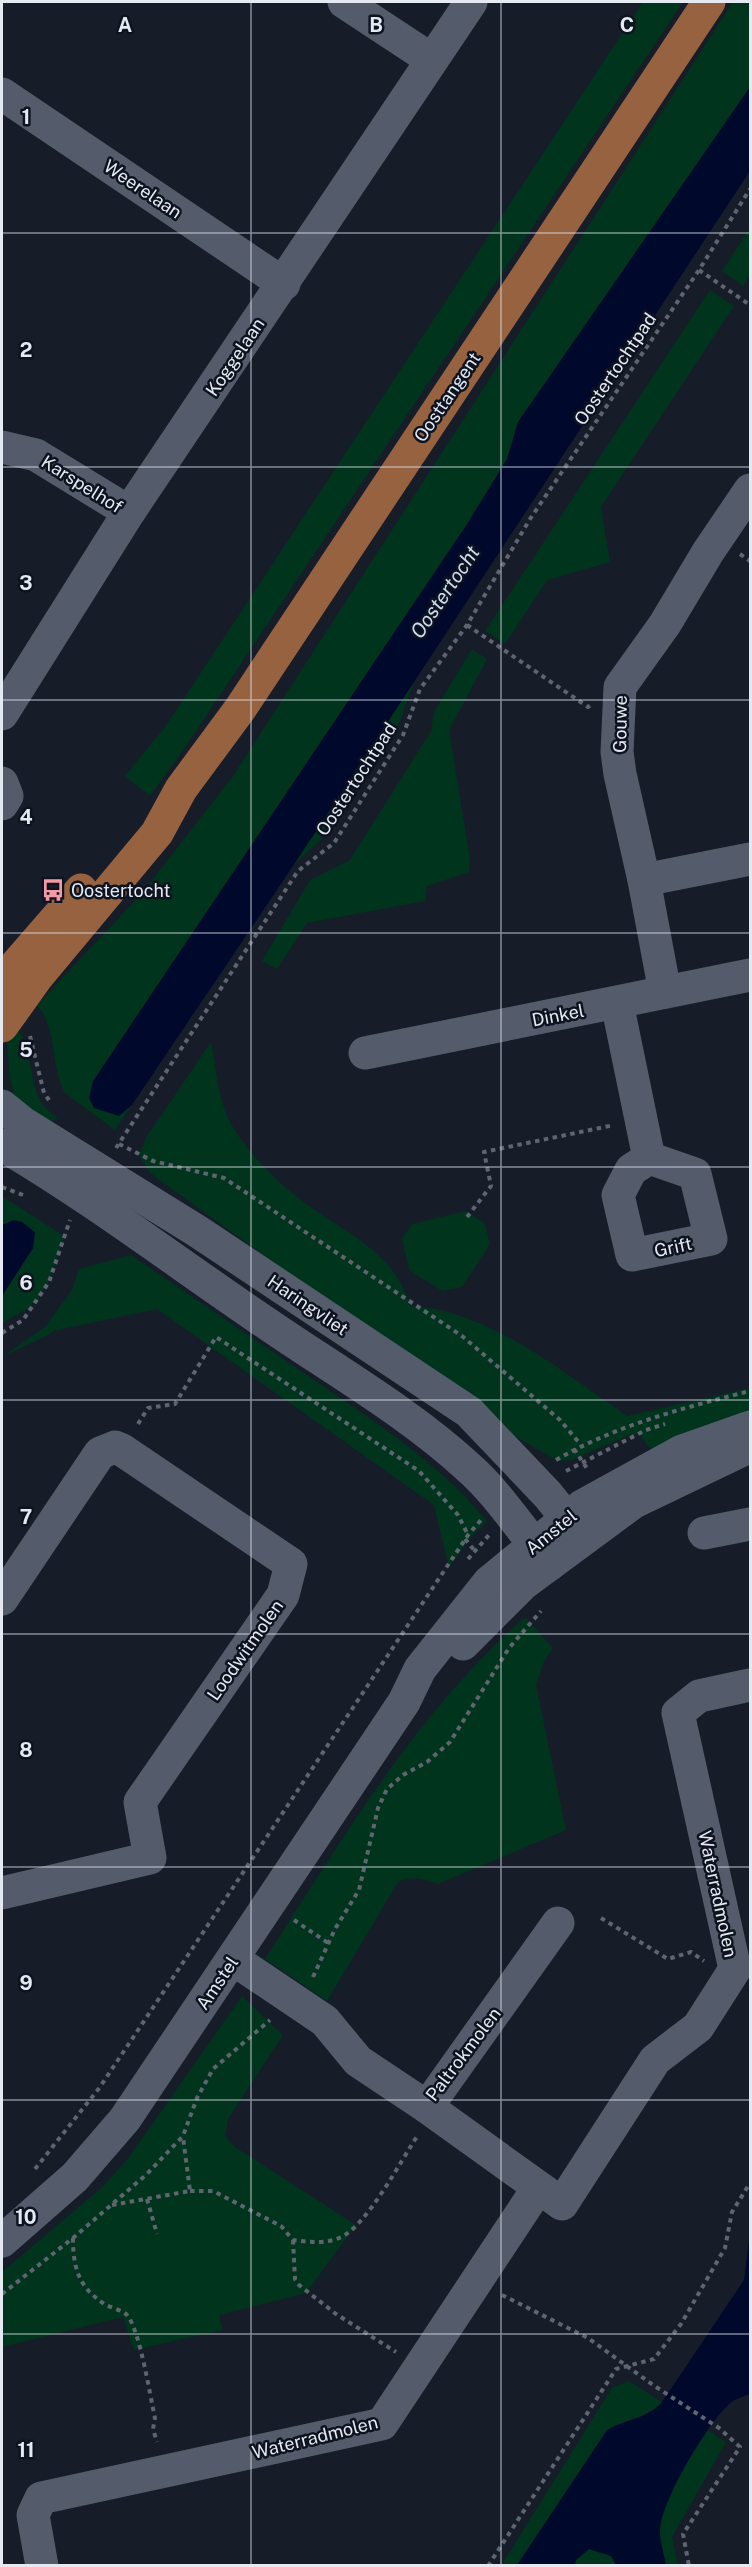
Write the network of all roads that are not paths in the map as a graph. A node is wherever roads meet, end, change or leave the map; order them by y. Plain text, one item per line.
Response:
1 (344, 2) edge
2 (471, 2) edge
3 (709, 2) edge
4 (432, 60) junction
5 (2, 94) edge
6 (284, 284) junction
7 (2, 447) edge
8 (750, 490) edge
9 (129, 512) junction
10 (2, 714) edge
11 (2, 783) edge
12 (181, 789) junction
13 (2, 804) edge
14 (750, 859) edge
15 (644, 879) junction
16 (750, 975) edge
17 (2, 981) edge
18 (665, 992) junction
19 (617, 1004) junction
20 (14, 1027) edge
21 (364, 1053) dead end
22 (2, 1106) edge
23 (2, 1145) edge
24 (649, 1158) dead end
25 (750, 1427) edge
26 (750, 1446) edge
27 (750, 1524) edge
28 (575, 1529) junction
29 (704, 1533) dead end
30 (542, 1555) junction
31 (2, 1599) edge
32 (750, 1685) edge
33 (2, 1893) edge
34 (558, 1923) dead end
35 (233, 1959) junction
36 (430, 2109) junction
37 (538, 2188) junction
38 (2, 2241) edge
39 (42, 2565) edge

1 - 4 street
2 - 4 street, Koggelaan
3 - 12 main road, Oosttangent
4 - 6 street, Koggelaan
5 - 6 street, Weerelaan
6 - 9 street, Koggelaan
7 - 9 street, Karspelhof
8 - 15 street, Gouwe
9 - 10 street, Koggelaan
11 - 13 street
12 - 17 main road, Oosttangent
12 - 20 main road, Oosttangent
14 - 15 street
15 - 18 street, Gouwe
16 - 18 street, Dinkel
18 - 19 street, Dinkel
19 - 21 street, Dinkel
19 - 24 street
22 - 28 street, Haringvliet
23 - 30 street
25 - 28 street, Amstel
26 - 28 street, Amstel
27 - 29 street
28 - 30 street, Amstel
30 - 35 street, Amstel
31 - 33 street, Loodwitmolen
32 - 37 street, Waterradmolen
34 - 36 street, Paltrokmolen
35 - 36 street, Paltrokmolen
35 - 38 street, Amstel
36 - 37 street, Waterradmolen
37 - 39 street, Waterradmolen

